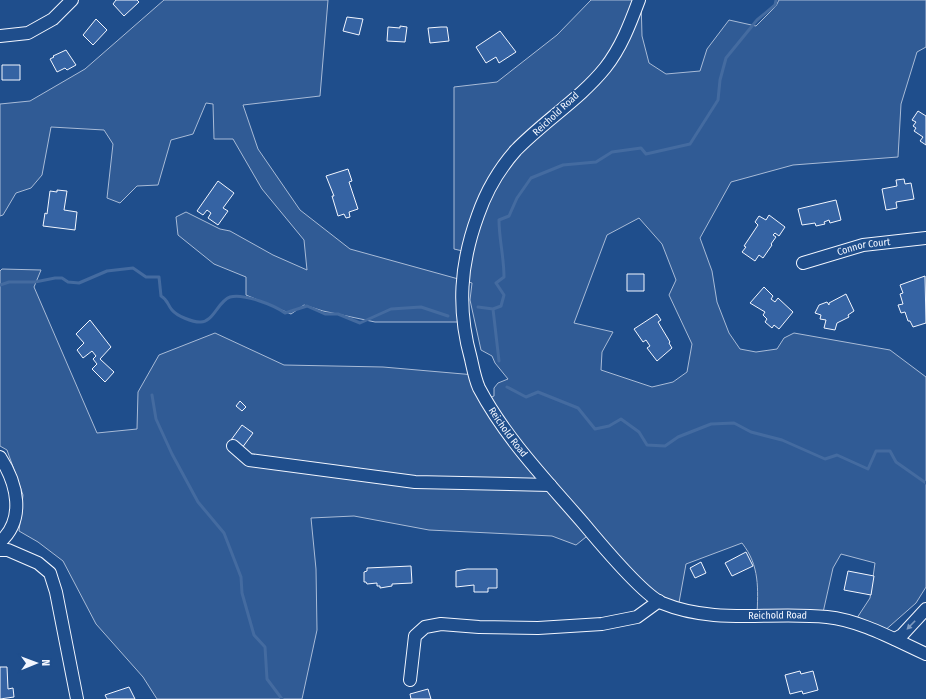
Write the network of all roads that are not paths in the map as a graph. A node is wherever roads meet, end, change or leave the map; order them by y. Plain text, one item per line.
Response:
1 (72, 0) edge
2 (639, 0) edge
3 (0, 36) edge
4 (926, 238) edge
5 (803, 263) dead end
6 (233, 446) dead end
7 (0, 458) edge
8 (550, 485) junction
9 (0, 542) edge
10 (0, 550) edge
11 (659, 602) junction
12 (926, 609) edge
13 (895, 639) junction
14 (926, 654) edge
15 (410, 680) dead end
16 (77, 699) edge

1 - 3 street
2 - 8 street, Reichold Road
4 - 5 street, Connor Court
6 - 8 street
7 - 9 street
8 - 11 street, Reichold Road
10 - 16 street
11 - 13 street, Reichold Road
11 - 15 street
12 -> 13 street
13 - 14 street, Reichold Road

